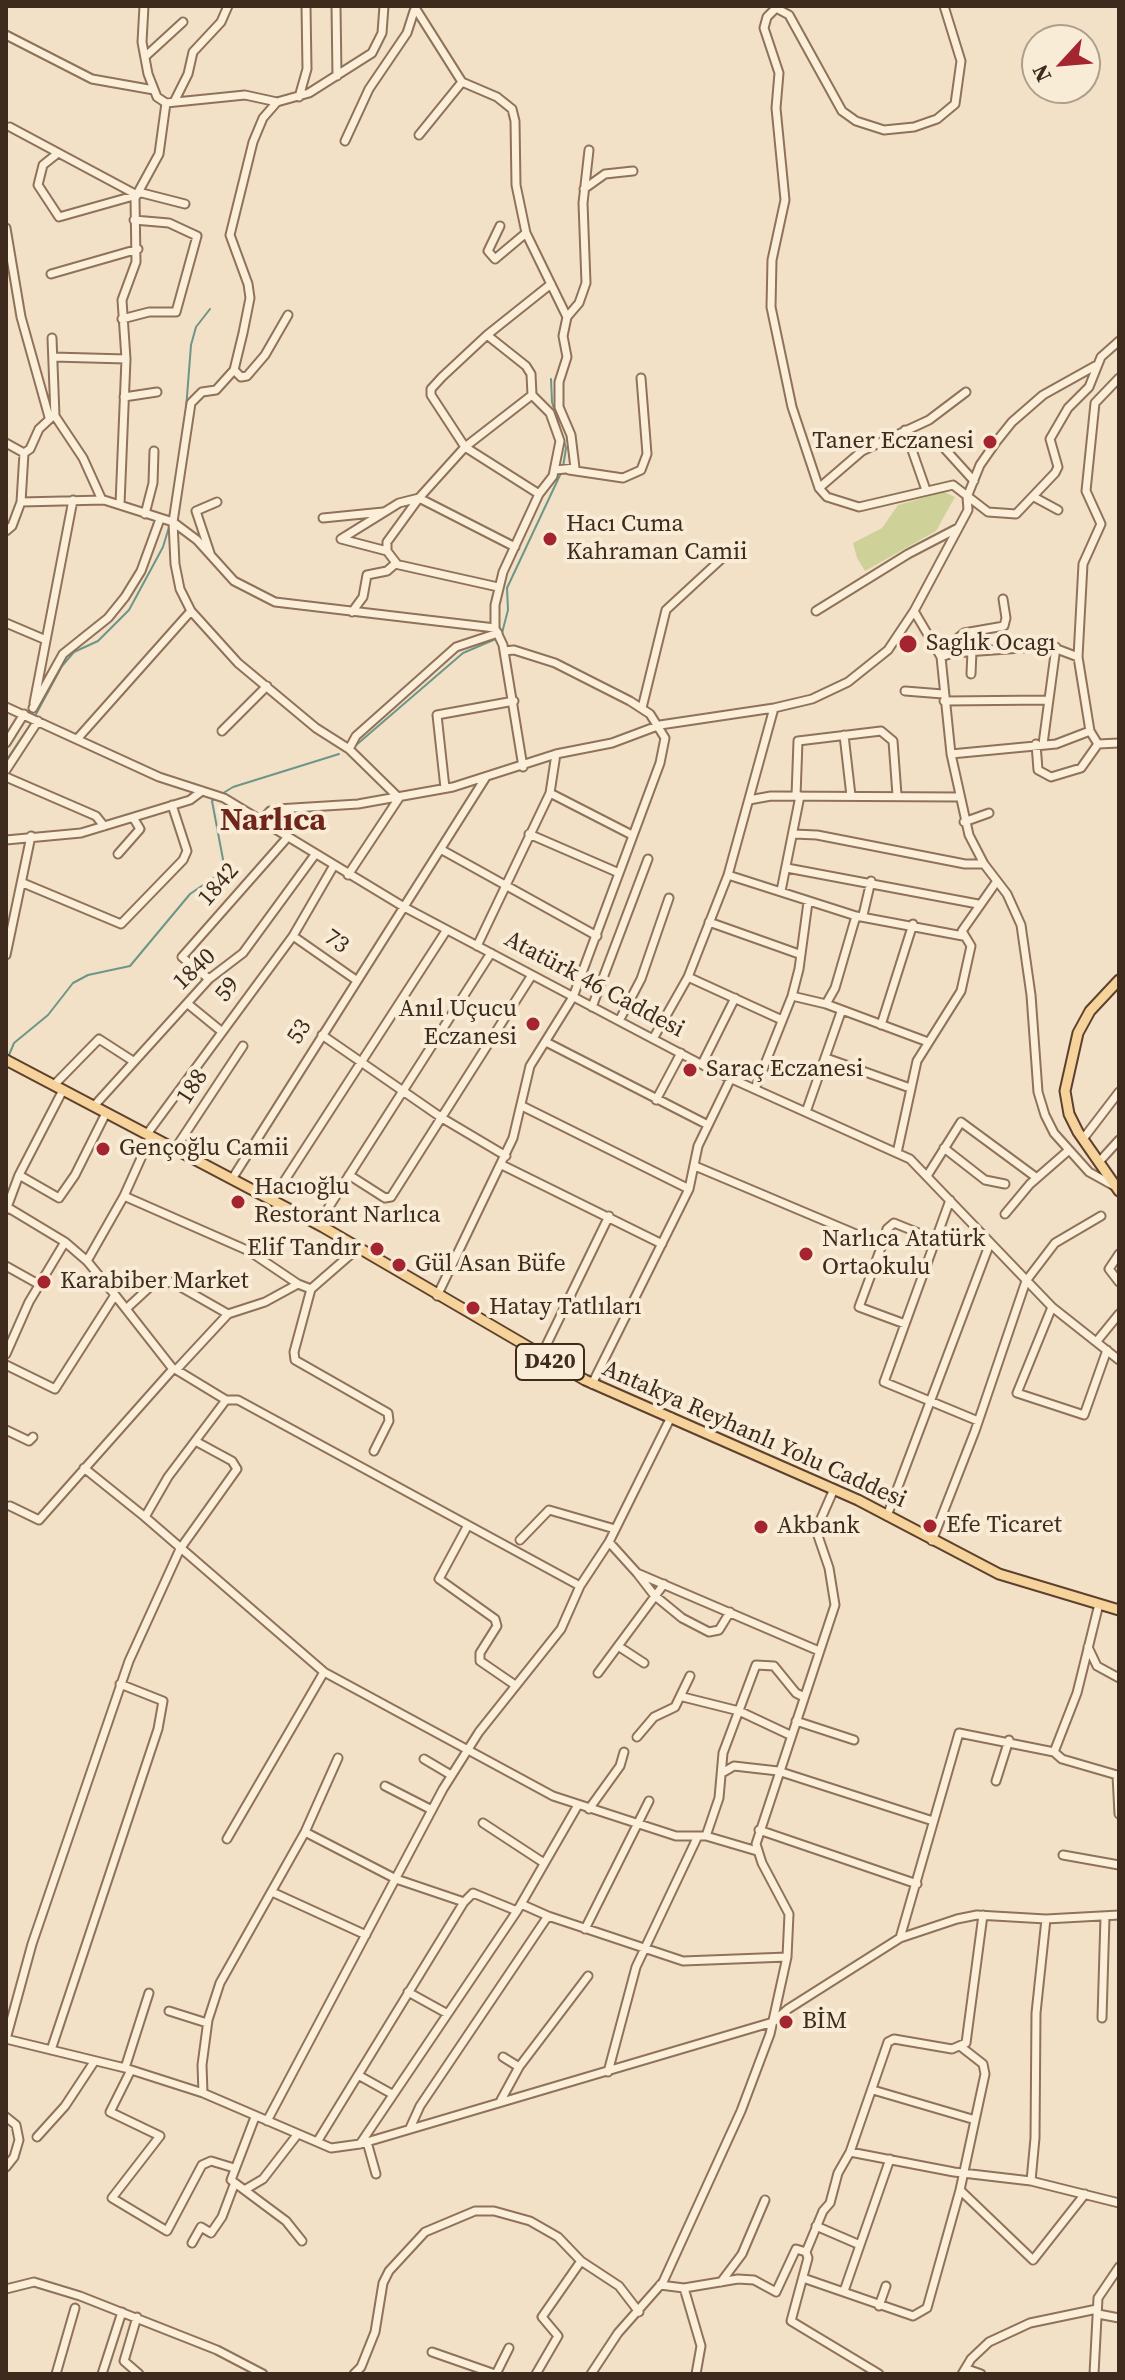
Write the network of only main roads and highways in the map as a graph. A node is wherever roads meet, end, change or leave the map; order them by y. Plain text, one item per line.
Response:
1 (1119, 980) edge
2 (6, 1060) edge
3 (1118, 1189) edge
4 (1119, 1610) edge

1 - 3 main road
2 - 4 main road, Antakya Reyhanlı Yolu Caddesi / D420

